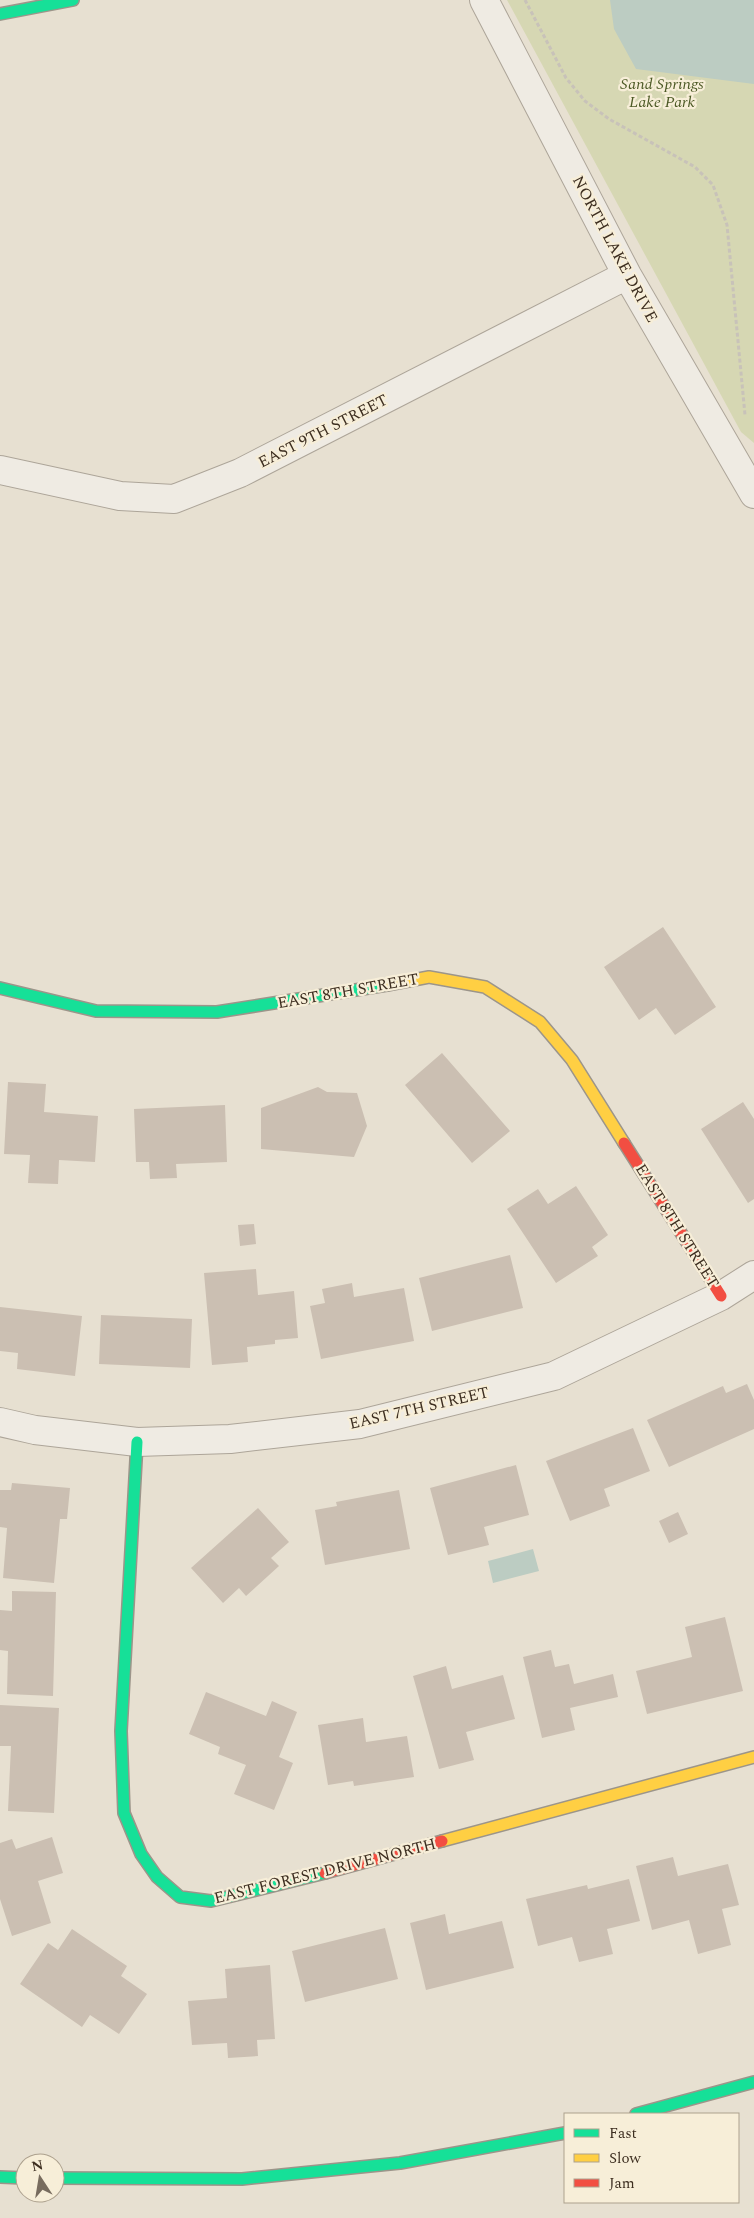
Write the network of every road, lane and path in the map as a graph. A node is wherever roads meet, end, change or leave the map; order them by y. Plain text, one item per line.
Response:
1 (73, 0) edge
2 (484, 0) edge
3 (525, 0) edge
4 (0, 14) edge
5 (627, 275) junction
6 (747, 421) dead end
7 (0, 470) edge
8 (754, 494) edge
9 (0, 988) edge
10 (754, 1275) edge
11 (721, 1296) junction
12 (0, 1422) edge
13 (137, 1442) junction
14 (754, 1757) edge
15 (754, 2082) edge
16 (640, 2113) edge
17 (564, 2134) edge
18 (0, 2178) edge
19 (15, 2178) edge
20 (65, 2178) edge

1 - 4 street
2 - 5 street, NORTH LAKE DRIVE
3 - 6 path
5 - 7 street, EAST 9TH STREET
5 - 8 street, NORTH LAKE DRIVE
9 - 11 street, EAST 8TH STREET
10 - 11 street, EAST 7TH STREET
11 - 13 street, EAST 7TH STREET
12 - 13 street, EAST 7TH STREET
13 - 14 street, EAST FOREST DRIVE NORTH
15 - 16 street
17 - 20 street
18 - 19 street

